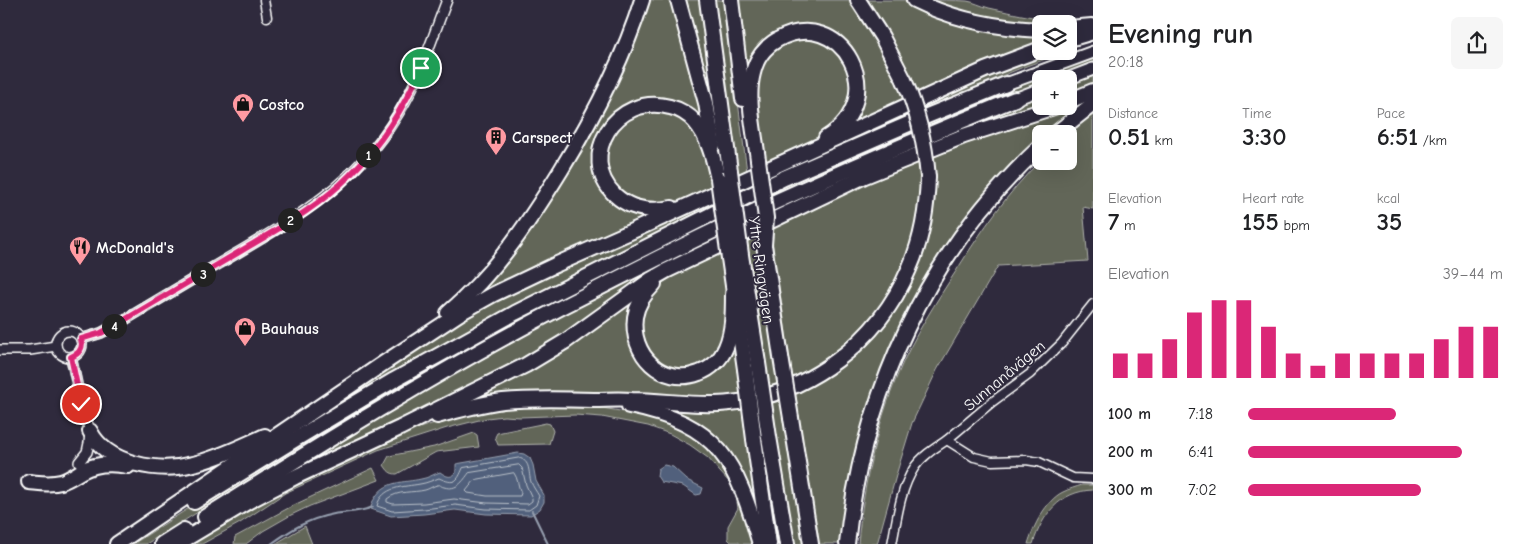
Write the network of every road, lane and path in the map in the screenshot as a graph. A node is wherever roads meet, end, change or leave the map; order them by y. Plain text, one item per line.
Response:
1 (264, 0) edge
2 (448, 0) edge
3 (642, 0) edge
4 (678, 0) edge
5 (706, 0) edge
6 (731, 0) edge
7 (858, 0) edge
8 (914, 0) edge
9 (267, 17) dead end
10 (1093, 26) edge
11 (1077, 27) edge
12 (1032, 30) edge
13 (1093, 32) edge
14 (1077, 37) edge
15 (1032, 52) edge
16 (1093, 52) edge
17 (1093, 69) edge
18 (1077, 75) edge
19 (1006, 84) joint
20 (1093, 91) edge
21 (1032, 92) edge
22 (1077, 98) edge
23 (1014, 99) joint
24 (1093, 104) edge
25 (1032, 114) edge
26 (1066, 125) edge
27 (1032, 155) edge
28 (756, 161) junction
29 (776, 165) junction
30 (723, 178) junction
31 (735, 256) junction
32 (692, 259) junction
33 (733, 294) junction
34 (1093, 304) edge
35 (81, 339) junction
36 (56, 346) junction
37 (0, 350) edge
38 (71, 357) junction
39 (596, 400) junction
40 (304, 418) junction
41 (400, 428) junction
42 (90, 431) junction
43 (947, 440) junction
44 (79, 462) dead end
45 (175, 468) junction
46 (1093, 479) edge
47 (29, 482) dead end
48 (116, 544) edge
49 (129, 544) edge
50 (162, 544) edge
51 (177, 544) edge
52 (760, 544) edge
53 (769, 544) edge
54 (787, 544) edge
55 (811, 544) edge
56 (847, 544) edge
57 (892, 544) edge

1 - 9 street
2 - 35 street
3 - 40 highway
4 - 30 highway
5 - 30 highway, Yttre Ringvägen
6 - 28 highway, Yttre Ringvägen
7 - 39 highway, bridge
8 - 12 highway
10 - 11 highway
13 - 14 highway
15 - 29 highway
16 - 19 main road
17 - 18 main road
19 - 49 highway
20 - 22 highway
21 - 23 main road
23 - 50 highway
24 - 26 highway
25 - 32 highway
27 - 56 highway
28 - 29 highway
28 - 55 highway, Yttre Ringvägen, bridge
29 - 30 highway
30 - 30 highway
30 - 31 highway, Yttre Ringvägen, bridge
30 - 40 highway
31 - 33 highway
31 - 54 highway, Yttre Ringvägen, bridge
32 - 33 highway
32 - 41 highway
33 - 53 highway, bridge
34 - 43 street, Sunnanåvägen
35 - 36 street
35 - 38 street
36 - 37 street
36 - 38 street
38 - 42 street
39 - 41 highway
39 - 52 highway
40 - 45 highway
40 - 48 highway
41 - 51 highway
42 - 44 street
42 - 45 highway
43 - 46 street
43 - 57 street, Sunnanåvägen
45 - 47 highway

